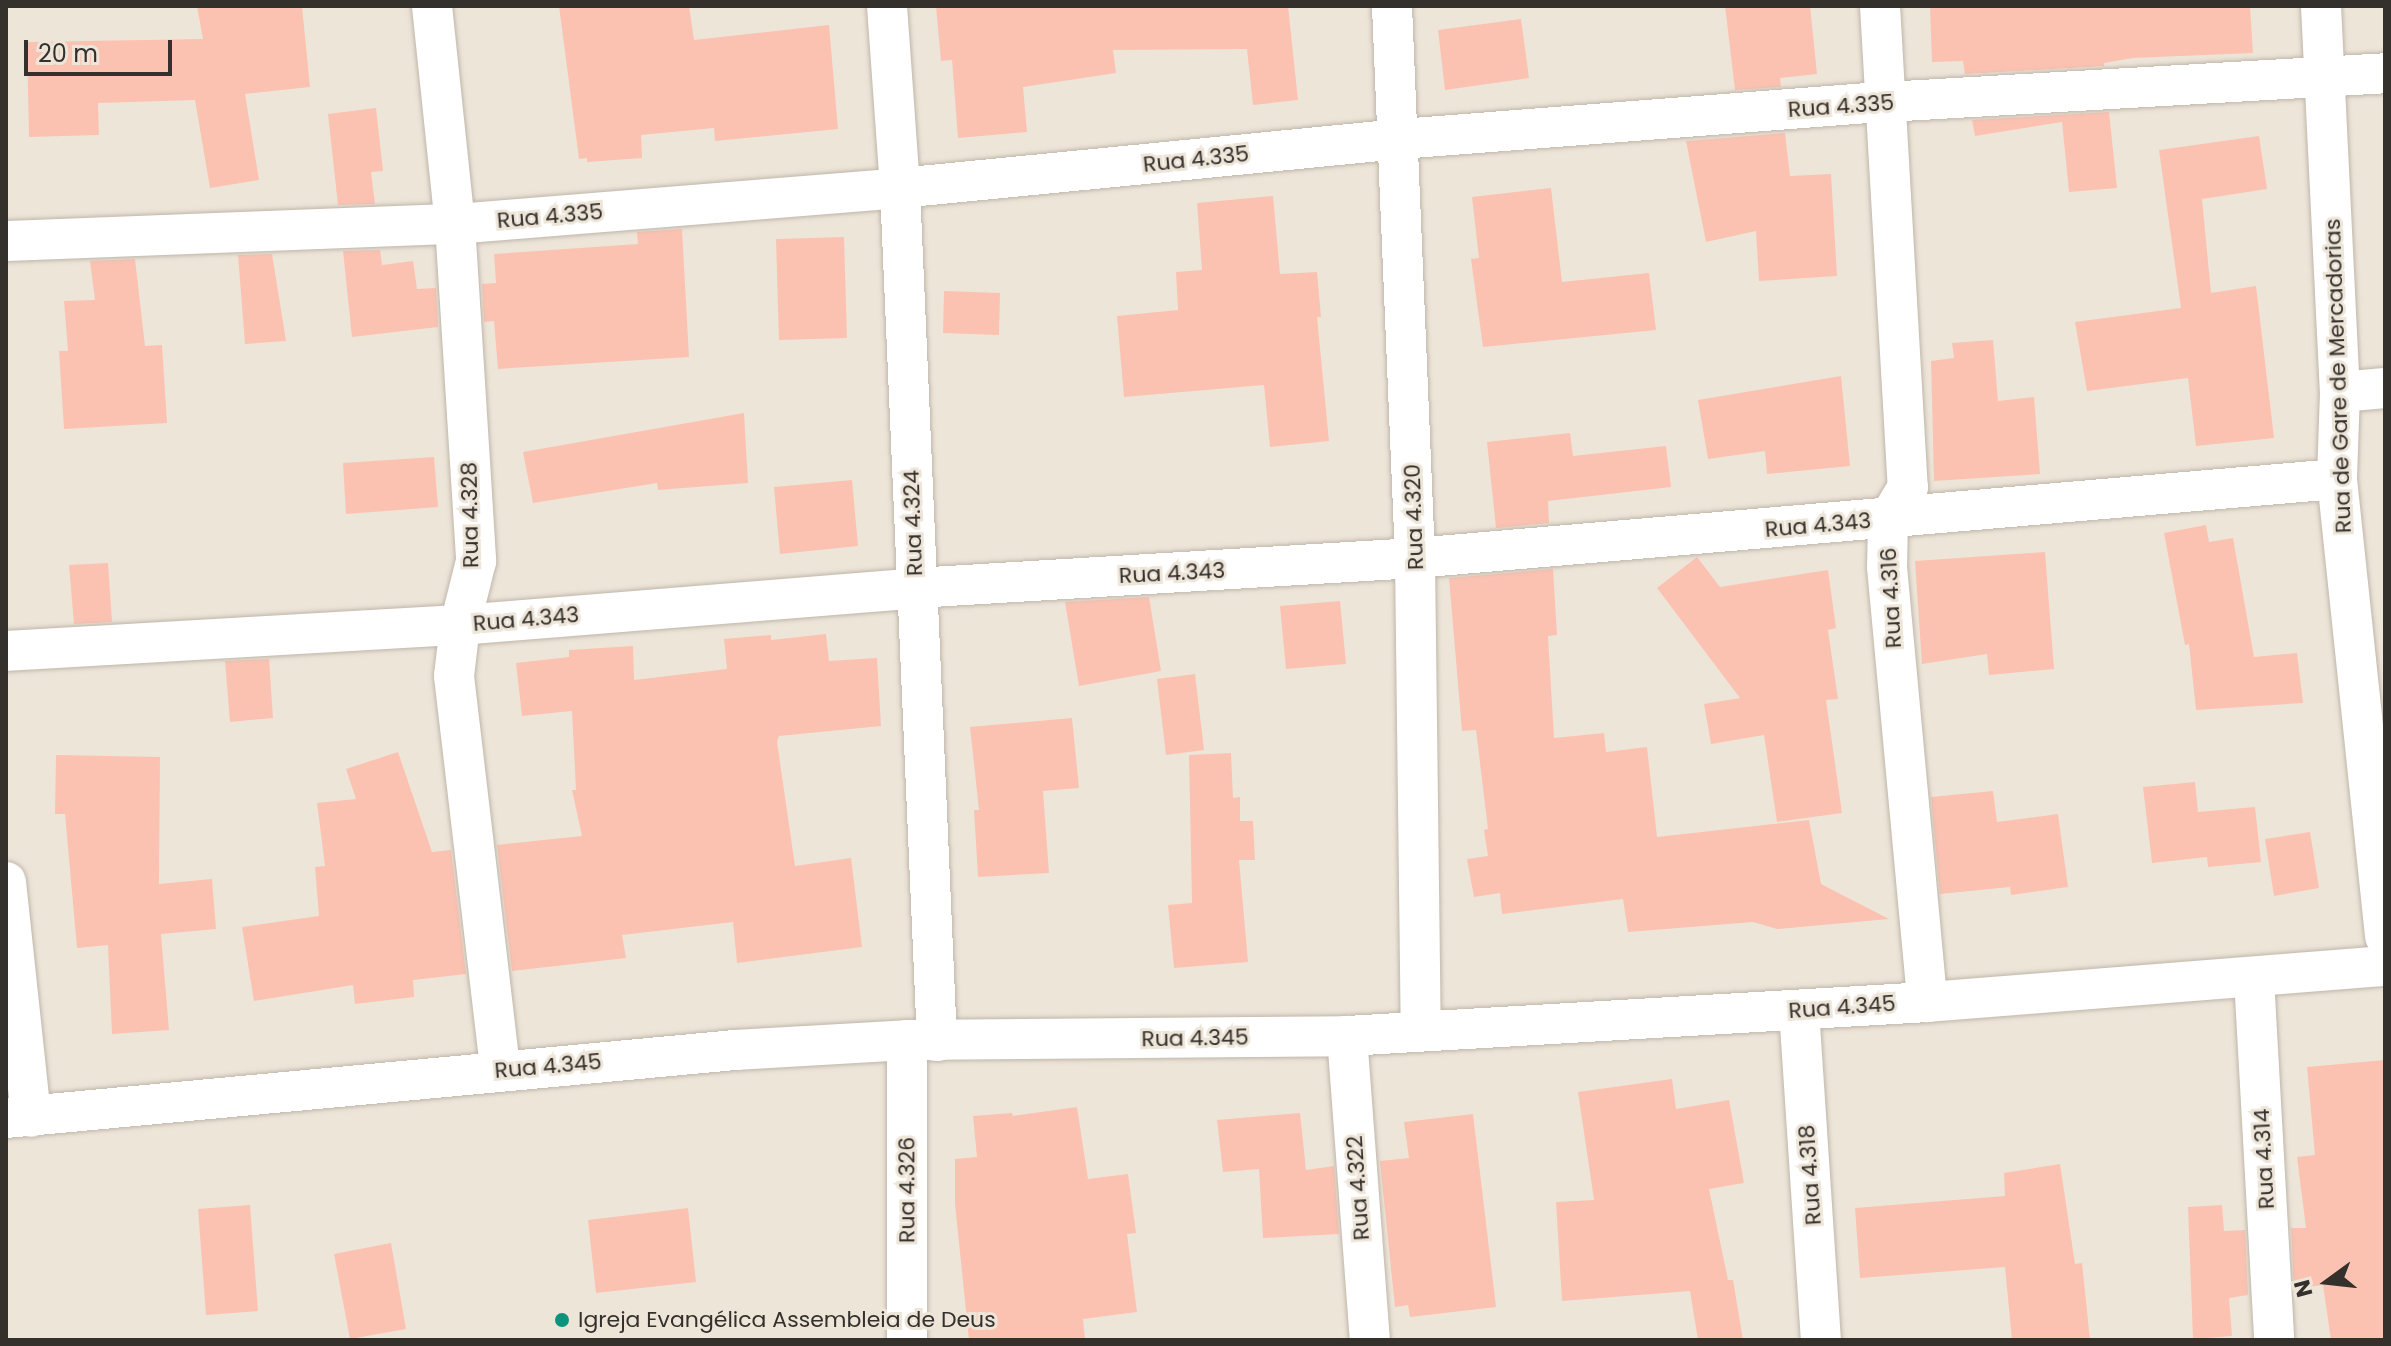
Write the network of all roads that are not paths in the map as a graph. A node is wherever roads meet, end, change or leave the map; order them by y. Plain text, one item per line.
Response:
1 (432, 6) edge
2 (887, 6) edge
3 (1392, 6) edge
4 (1880, 6) edge
5 (2321, 6) edge
6 (2385, 73) edge
7 (2326, 78) junction
8 (1886, 102) junction
9 (1400, 139) junction
10 (900, 188) junction
11 (455, 224) junction
12 (6, 241) edge
13 (2385, 388) edge
14 (2340, 392) junction
15 (2337, 479) junction
16 (1888, 520) junction
17 (1415, 558) junction
18 (915, 588) junction
19 (460, 625) junction
20 (6, 651) edge
21 (6, 882) edge
22 (2385, 936) edge
23 (2385, 966) edge
24 (2254, 978) junction
25 (1927, 1002) junction
26 (1799, 1010) junction
27 (1421, 1029) junction
28 (1347, 1036) junction
29 (922, 1040) junction
30 (500, 1070) junction
31 (19, 1118) edge
32 (907, 1340) edge
33 (1370, 1340) edge
34 (1821, 1340) edge
35 (2274, 1340) edge

1 - 11 street, Rua 4.328
2 - 10 street, Rua 4.324
3 - 9 street, Rua 4.320
4 - 8 street, Rua 4.316
5 - 7 street, Rua de Gare de Mercadorias
6 - 7 street, Rua 4.335
7 - 8 street, Rua 4.335
7 - 14 street, Rua de Gare de Mercadorias
8 - 9 street, Rua 4.335
8 - 16 street, Rua 4.316
9 - 10 street, Rua 4.335
9 - 17 street, Rua 4.320
10 - 11 street, Rua 4.335
10 - 18 street, Rua 4.324
11 - 12 street, Rua 4.335
11 - 19 street, Rua 4.328
13 - 14 street
14 - 15 street, Rua de Gare de Mercadorias
15 - 16 street, Rua 4.343
15 - 22 street, Rua de Gare de Mercadorias
16 - 17 street, Rua 4.343
16 - 25 street, Rua 4.316
17 - 18 street, Rua 4.343
17 - 27 street, Rua 4.320
18 - 19 street, Rua 4.343
18 - 29 street, Rua 4.324
19 - 20 street, Rua 4.343
19 - 30 street, Rua 4.328
21 - 31 street
23 - 24 street, Rua 4.345
24 - 25 street, Rua 4.345
24 - 35 street, Rua 4.314
25 - 26 street, Rua 4.345
26 - 27 street, Rua 4.345
26 - 34 street, Rua 4.318
27 - 28 street, Rua 4.345
28 - 29 street, Rua 4.345
28 - 33 street, Rua 4.322
29 - 30 street, Rua 4.345
29 - 32 street, Rua 4.326
30 - 31 street, Rua 4.345

